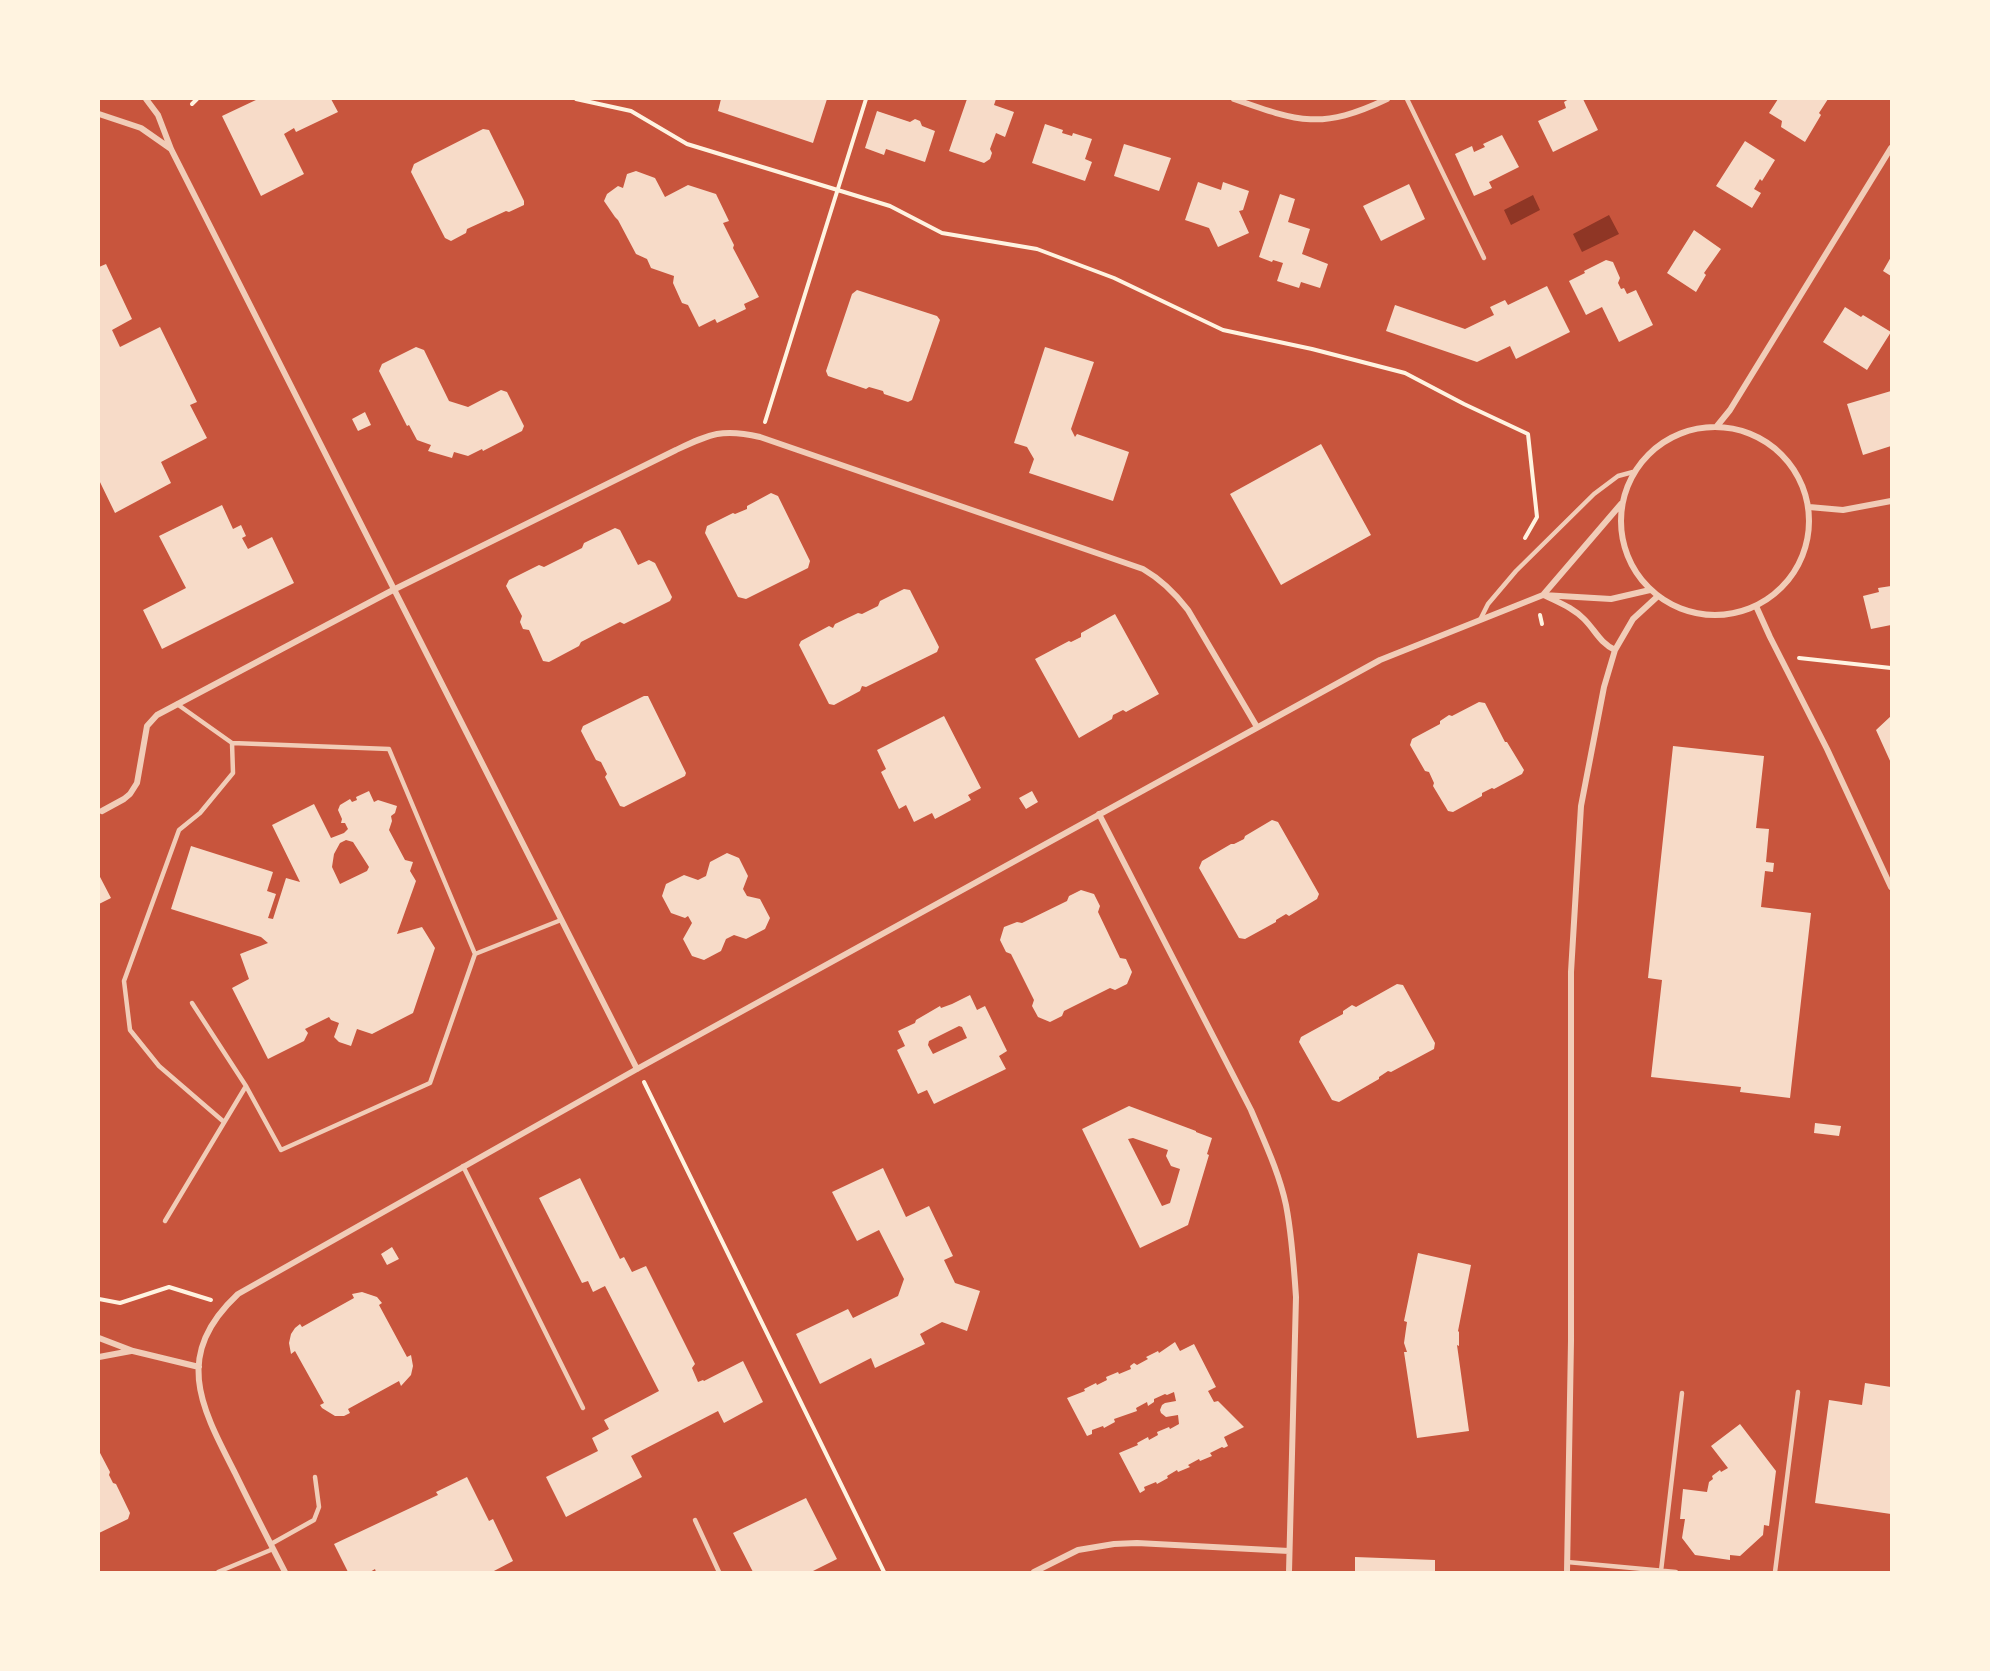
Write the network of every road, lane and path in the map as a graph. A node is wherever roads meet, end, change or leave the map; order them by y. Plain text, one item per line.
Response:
1 (146, 99) edge
2 (197, 99) edge
3 (576, 99) edge
4 (866, 99) edge
5 (1234, 99) edge
6 (1387, 99) edge
7 (1407, 99) edge
8 (192, 104) dead end
9 (99, 114) edge
10 (1891, 148) edge
11 (171, 149) junction
12 (838, 192) junction
13 (1484, 258) dead end
14 (1717, 426) junction
15 (760, 437) junction
16 (1634, 472) junction
17 (1891, 501) edge
18 (1621, 503) junction
19 (1809, 507) junction
20 (1521, 544) dead end
21 (393, 590) junction
22 (1650, 590) junction
23 (1543, 595) junction
24 (1658, 596) junction
25 (1535, 598) junction
26 (1756, 606) junction
27 (1480, 620) junction
28 (1542, 624) dead end
29 (1615, 650) junction
30 (1780, 656) junction
31 (1891, 668) edge
32 (177, 704) junction
33 (1257, 726) junction
34 (232, 743) junction
35 (100, 812) edge
36 (1099, 814) junction
37 (1890, 884) edge
38 (561, 920) junction
39 (475, 954) junction
40 (192, 1004) dead end
41 (637, 1069) junction
42 (246, 1086) junction
43 (224, 1122) junction
44 (464, 1166) junction
45 (165, 1221) dead end
46 (99, 1299) edge
47 (226, 1305) junction
48 (99, 1338) edge
49 (133, 1351) junction
50 (99, 1357) edge
51 (199, 1367) junction
52 (1798, 1392) dead end
53 (1682, 1393) dead end
54 (583, 1408) dead end
55 (315, 1477) dead end
56 (695, 1520) dead end
57 (272, 1546) junction
58 (1290, 1551) junction
59 (1567, 1562) junction
60 (1661, 1571) edge
61 (218, 1572) edge
62 (285, 1572) edge
63 (719, 1572) edge
64 (884, 1572) edge
65 (1034, 1572) edge
66 (1289, 1572) edge
67 (1567, 1572) edge
68 (1676, 1572) edge
69 (1775, 1572) edge

1 - 11 street
2 - 8 path
3 - 12 path
4 - 12 path
5 - 6 street
7 - 13 lane
9 - 11 street
10 - 14 street
11 - 21 street
12 - 15 path
12 - 20 path
14 - 16 street
14 - 19 street
15 - 21 street
15 - 33 street
16 - 18 street
16 - 27 lane
17 - 19 street
18 - 22 street
18 - 23 street
19 - 26 street
21 - 32 street
21 - 38 street
22 - 23 street
22 - 24 street
23 - 25 street
23 - 29 street
24 - 26 street
24 - 29 street
25 - 27 street
25 - 28 path
26 - 30 street
27 - 33 street
29 - 59 street
30 - 31 path
30 - 37 street
32 - 34 lane
32 - 35 street
33 - 36 street
34 - 39 lane
34 - 43 lane
36 - 41 street
36 - 58 street
38 - 39 lane
38 - 41 street
39 - 42 lane
40 - 42 lane
41 - 44 street
41 - 64 path
42 - 43 lane
43 - 45 lane
44 - 47 street
44 - 54 lane
46 - 47 path
47 - 51 street
48 - 49 street
49 - 50 street
49 - 51 street
51 - 57 street
52 - 69 lane
53 - 60 lane
55 - 57 lane
56 - 63 lane
57 - 61 lane
57 - 62 street
58 - 65 street
58 - 66 street
59 - 60 lane
59 - 67 street
60 - 68 lane

